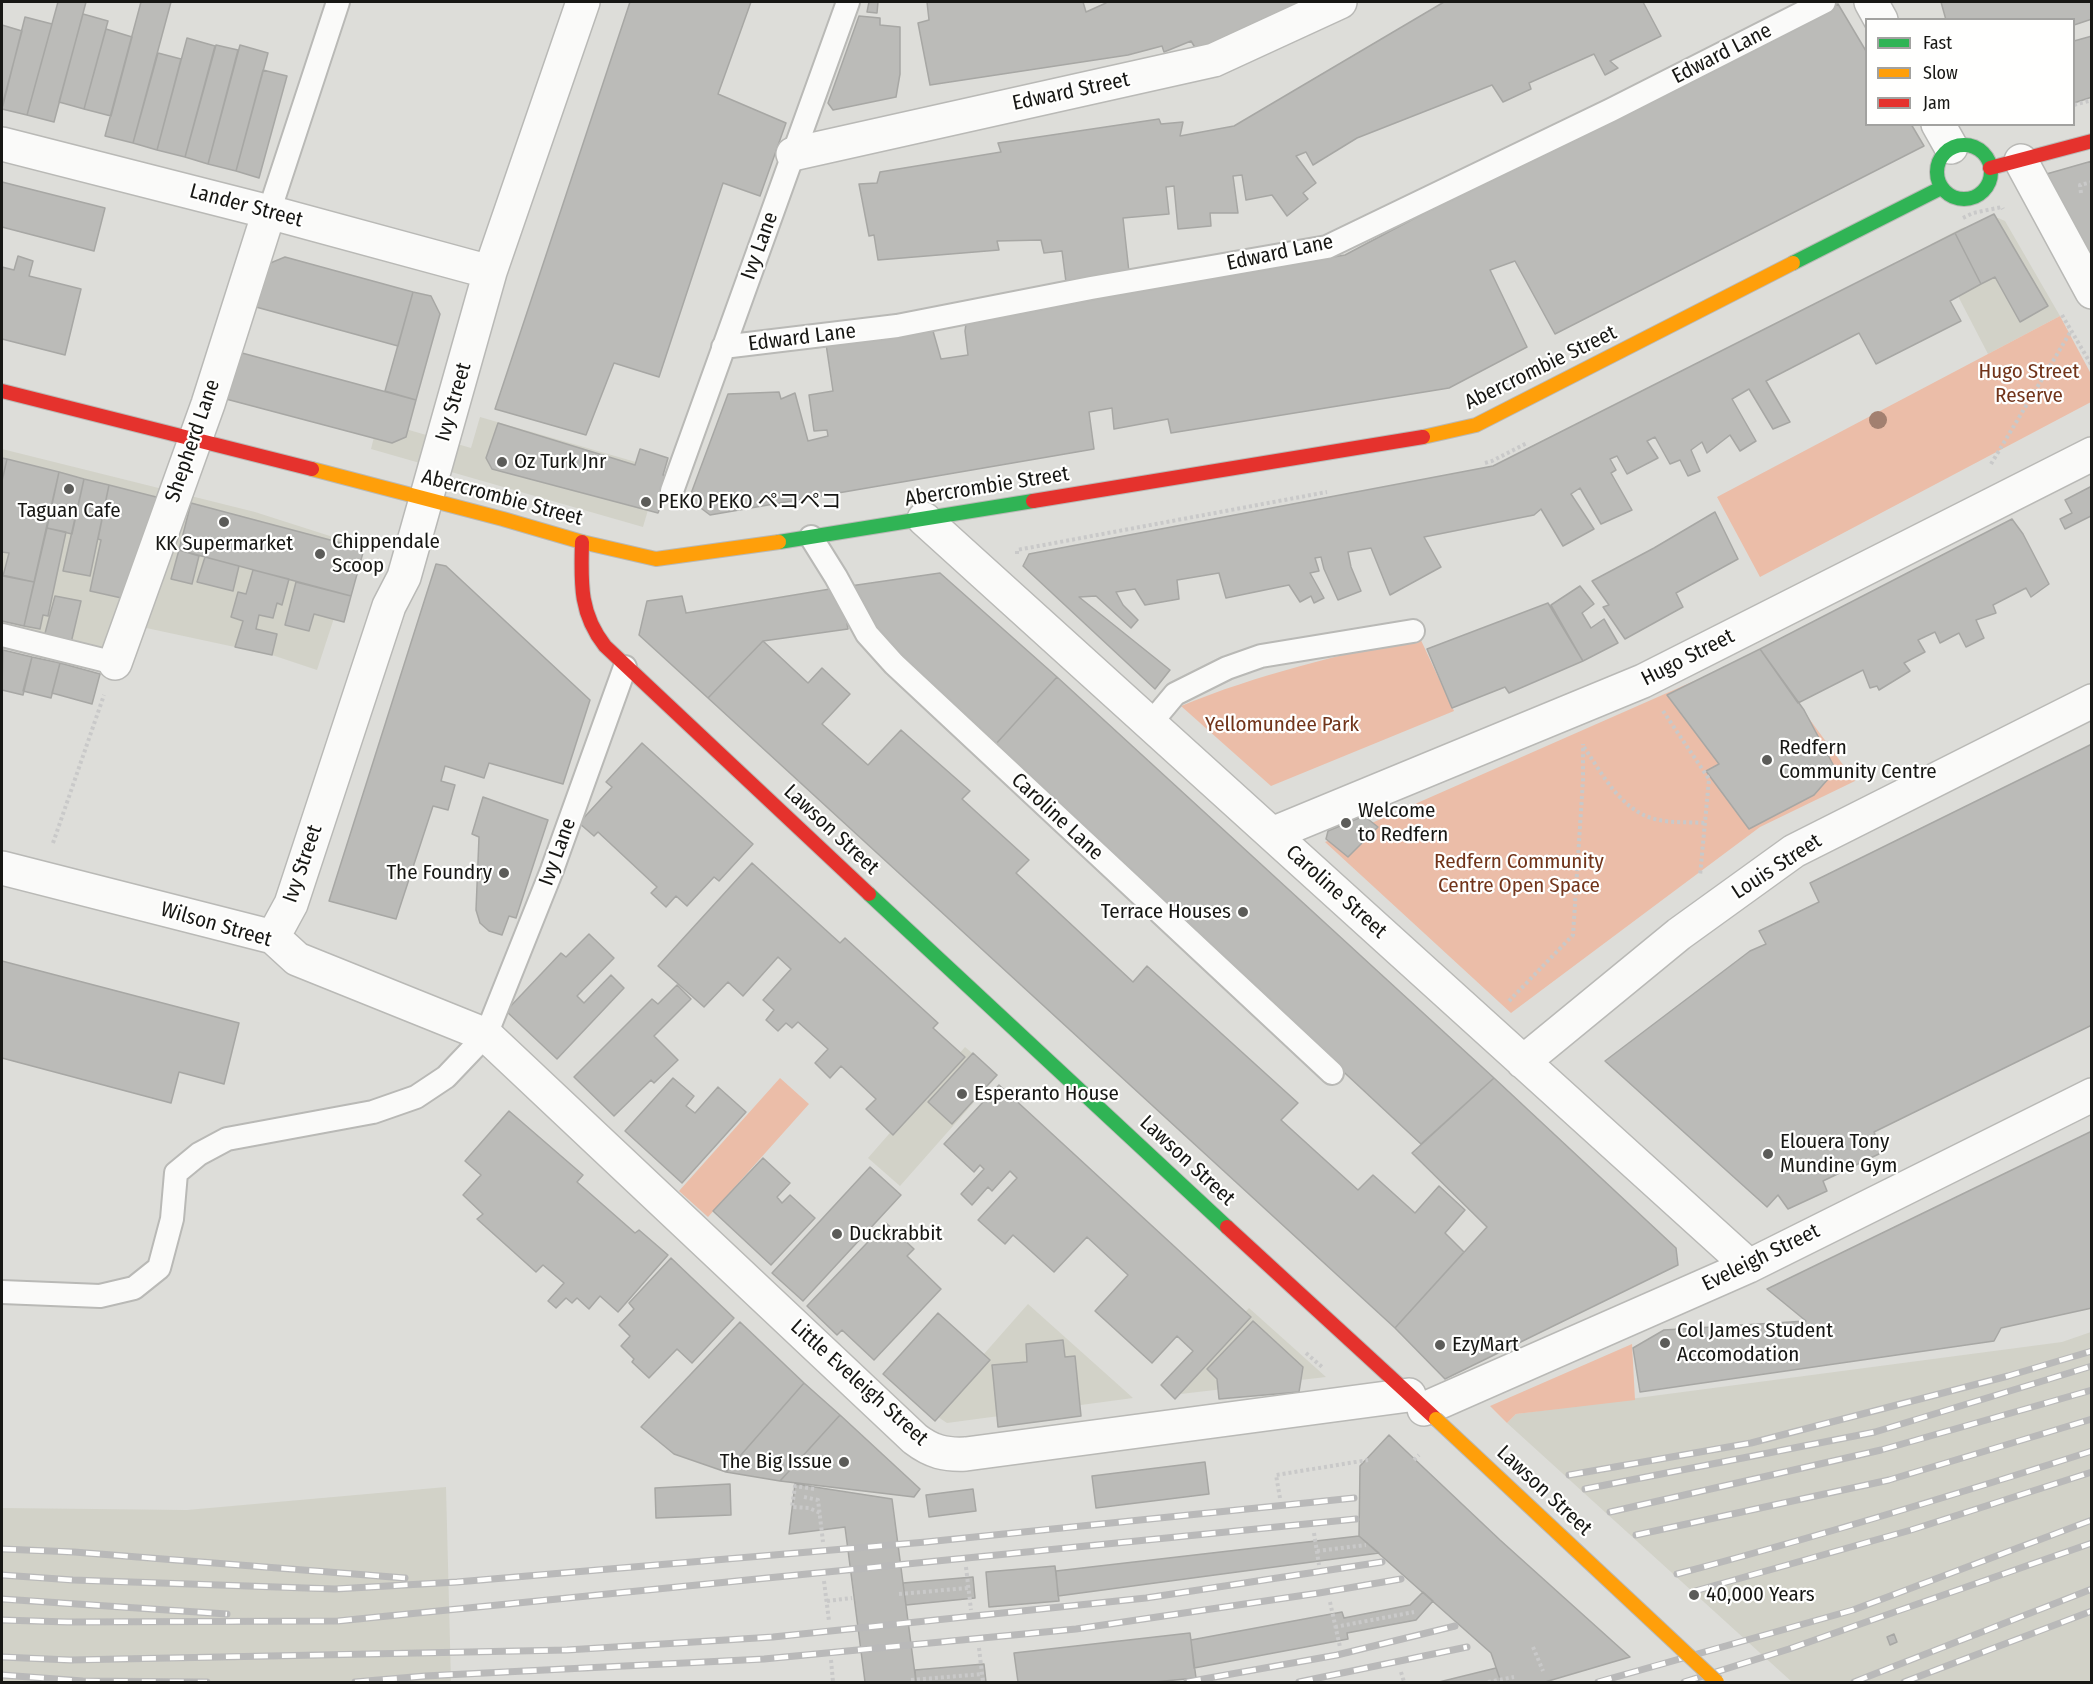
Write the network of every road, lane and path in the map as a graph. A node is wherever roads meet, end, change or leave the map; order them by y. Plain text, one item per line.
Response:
1 (583, 2) edge
2 (848, 2) edge
3 (1340, 2) edge
4 (1824, 2) edge
5 (333, 3) edge
6 (2091, 100) edge
7 (2075, 104) edge
8 (1945, 136) edge
9 (2091, 141) edge
10 (2, 144) edge
11 (793, 154) junction
12 (2006, 165) junction
13 (2091, 182) edge
14 (2080, 185) dead end
15 (1941, 188) junction
16 (269, 212) junction
17 (2008, 217) dead end
18 (1954, 223) dead end
19 (490, 272) junction
20 (2091, 292) edge
21 (2060, 310) dead end
22 (2071, 331) junction
23 (723, 347) junction
24 (2091, 366) edge
25 (2, 391) edge
26 (195, 438) junction
27 (1532, 440) dead end
28 (2091, 454) edge
29 (1481, 463) dead end
30 (1998, 464) dead end
31 (672, 491) dead end
32 (1330, 491) dead end
33 (426, 499) junction
34 (924, 519) junction
35 (811, 537) junction
36 (582, 542) junction
37 (1017, 558) dead end
38 (1413, 631) dead end
39 (2, 635) edge
40 (115, 663) junction
41 (625, 666) junction
42 (1643, 681) junction
43 (2091, 701) edge
44 (1150, 724) junction
45 (1580, 738) dead end
46 (1584, 747) junction
47 (1705, 823) junction
48 (1272, 834) junction
49 (2, 868) edge
50 (42, 878) junction
51 (1716, 908) junction
52 (273, 937) junction
53 (1485, 1026) junction
54 (486, 1035) junction
55 (1523, 1062) junction
56 (1332, 1073) dead end
57 (2091, 1095) edge
58 (1749, 1266) junction
59 (2, 1292) edge
60 (1423, 1407) junction
61 (1419, 1455) dead end
62 (1368, 1460) dead end
63 (1414, 1460) dead end
64 (814, 1489) dead end
65 (804, 1497) dead end
66 (1280, 1498) dead end
67 (820, 1513) junction
68 (1314, 1533) dead end
69 (823, 1542) dead end
70 (1366, 1545) dead end
71 (1317, 1551) junction
72 (1319, 1565) dead end
73 (966, 1567) dead end
74 (824, 1581) dead end
75 (968, 1588) junction
76 (899, 1594) dead end
77 (852, 1598) dead end
78 (827, 1601) junction
79 (1330, 1602) dead end
80 (971, 1610) dead end
81 (1414, 1612) dead end
82 (829, 1621) dead end
83 (1335, 1627) junction
84 (1340, 1647) dead end
85 (1533, 1647) dead end
86 (979, 1648) dead end
87 (831, 1660) dead end
88 (1543, 1671) dead end
89 (1401, 1672) dead end
90 (982, 1674) junction
91 (1514, 1677) dead end
92 (911, 1680) dead end
93 (834, 1683) edge
94 (983, 1683) edge
95 (1404, 1683) edge
96 (1488, 1683) edge
97 (1717, 1683) edge

1 - 19 street, Ivy Street
2 - 11 lane, Ivy Lane
3 - 11 street, Edward Street
4 - 23 lane, Edward Lane
5 - 16 lane, Shepherd Lane
6 - 7 path
8 - 12 street
8 - 15 street
9 - 12 street
10 - 16 street, Lander Street
11 - 23 lane, Ivy Lane
12 - 15 street
12 - 20 street
13 - 14 path
15 - 34 street, Abercrombie Street
16 - 19 street, Lander Street
16 - 26 street, Shepherd Lane
17 - 18 path
19 - 33 street, Ivy Street
21 - 22 path
22 - 24 path
22 - 30 path
23 - 31 lane, Ivy Lane
25 - 26 street, Abercrombie Street
26 - 33 street, Abercrombie Street
26 - 40 street, Shepherd Lane
27 - 29 path
28 - 42 street, Hugo Street
32 - 37 path
33 - 36 street, Abercrombie Street
33 - 52 street, Ivy Street
34 - 35 street, Abercrombie Street
34 - 44 street, Caroline Street
35 - 36 street, Abercrombie Street
35 - 56 lane, Caroline Lane
36 - 41 street, Lawson Street
38 - 44 lane
39 - 40 lane
40 - 50 path
41 - 54 lane, Ivy Lane
41 - 60 street, Lawson Street
42 - 47 path
42 - 48 street, Hugo Street
43 - 51 street, Louis Street
44 - 48 street, Caroline Street
45 - 46 path
46 - 47 path
46 - 53 path
47 - 51 path
48 - 53 street, Caroline Street
49 - 50 street, Wilson Street
50 - 52 street, Wilson Street
51 - 55 street, Louis Street
52 - 54 street, Wilson Street
53 - 55 street, Caroline Street
54 - 59 lane
54 - 60 street, Little Eveleigh Street
55 - 58 street, Caroline Street
57 - 58 street, Eveleigh Street
58 - 60 street, Eveleigh Street
60 - 97 street, Lawson Street, bridge
61 - 63 path
62 - 66 path
64 - 67 path
65 - 67 path
67 - 69 path
68 - 71 path
70 - 71 path
71 - 72 path
73 - 75 path
74 - 78 path
75 - 76 path
75 - 80 path
77 - 78 path
78 - 82 path
79 - 83 path
81 - 83 path
83 - 84 path
85 - 88 path
86 - 90 path
87 - 93 path
89 - 95 path
90 - 92 path
90 - 94 path
91 - 96 path

